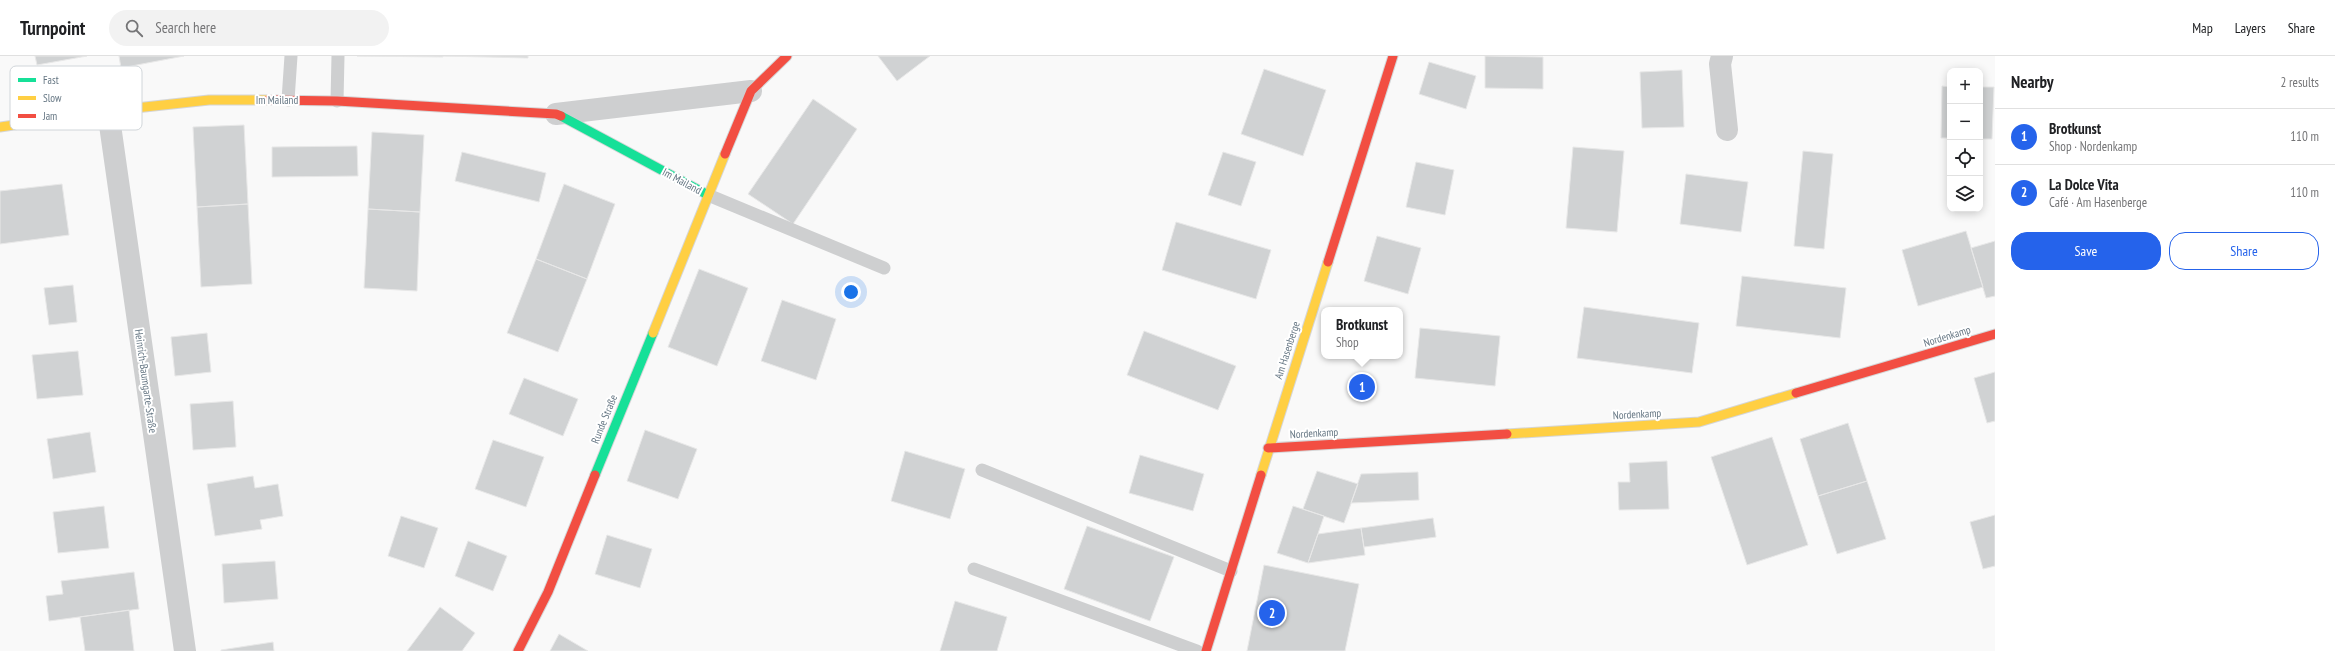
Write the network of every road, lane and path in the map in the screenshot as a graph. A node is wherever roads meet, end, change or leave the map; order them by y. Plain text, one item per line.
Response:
1 (291, 56) edge
2 (338, 56) edge
3 (787, 56) edge
4 (1393, 56) edge
5 (1722, 56) edge
6 (751, 91) junction
7 (288, 100) junction
8 (337, 101) junction
9 (142, 107) edge
10 (556, 114) junction
11 (10, 126) edge
12 (0, 127) edge
13 (111, 130) edge
14 (1727, 130) dead end
15 (708, 195) junction
16 (884, 268) dead end
17 (1995, 334) edge
18 (1268, 448) junction
19 (982, 470) dead end
20 (974, 570) dead end
21 (1230, 570) junction
22 (185, 651) edge
23 (518, 651) edge
24 (1197, 651) edge
25 (1206, 651) edge

1 - 7 lane
2 - 8 lane
3 - 6 street, Im Mailand
4 - 18 street, Am Hasenberge
5 - 14 street
6 - 10 street, Im Mailand
6 - 15 street, Im Mailand
7 - 8 street, Im Mailand
7 - 9 street, Im Mailand
8 - 10 street, Im Mailand
10 - 15 street, Im Mailand
11 - 12 street, Im Mailand
13 - 22 street, Heinrich-Baumgarte-Straße
15 - 16 lane
15 - 23 street, Runde Straße
17 - 18 street, Nordenkamp
18 - 21 street, Am Hasenberge
19 - 21 lane
20 - 24 lane
21 - 25 street, Am Hasenberge

